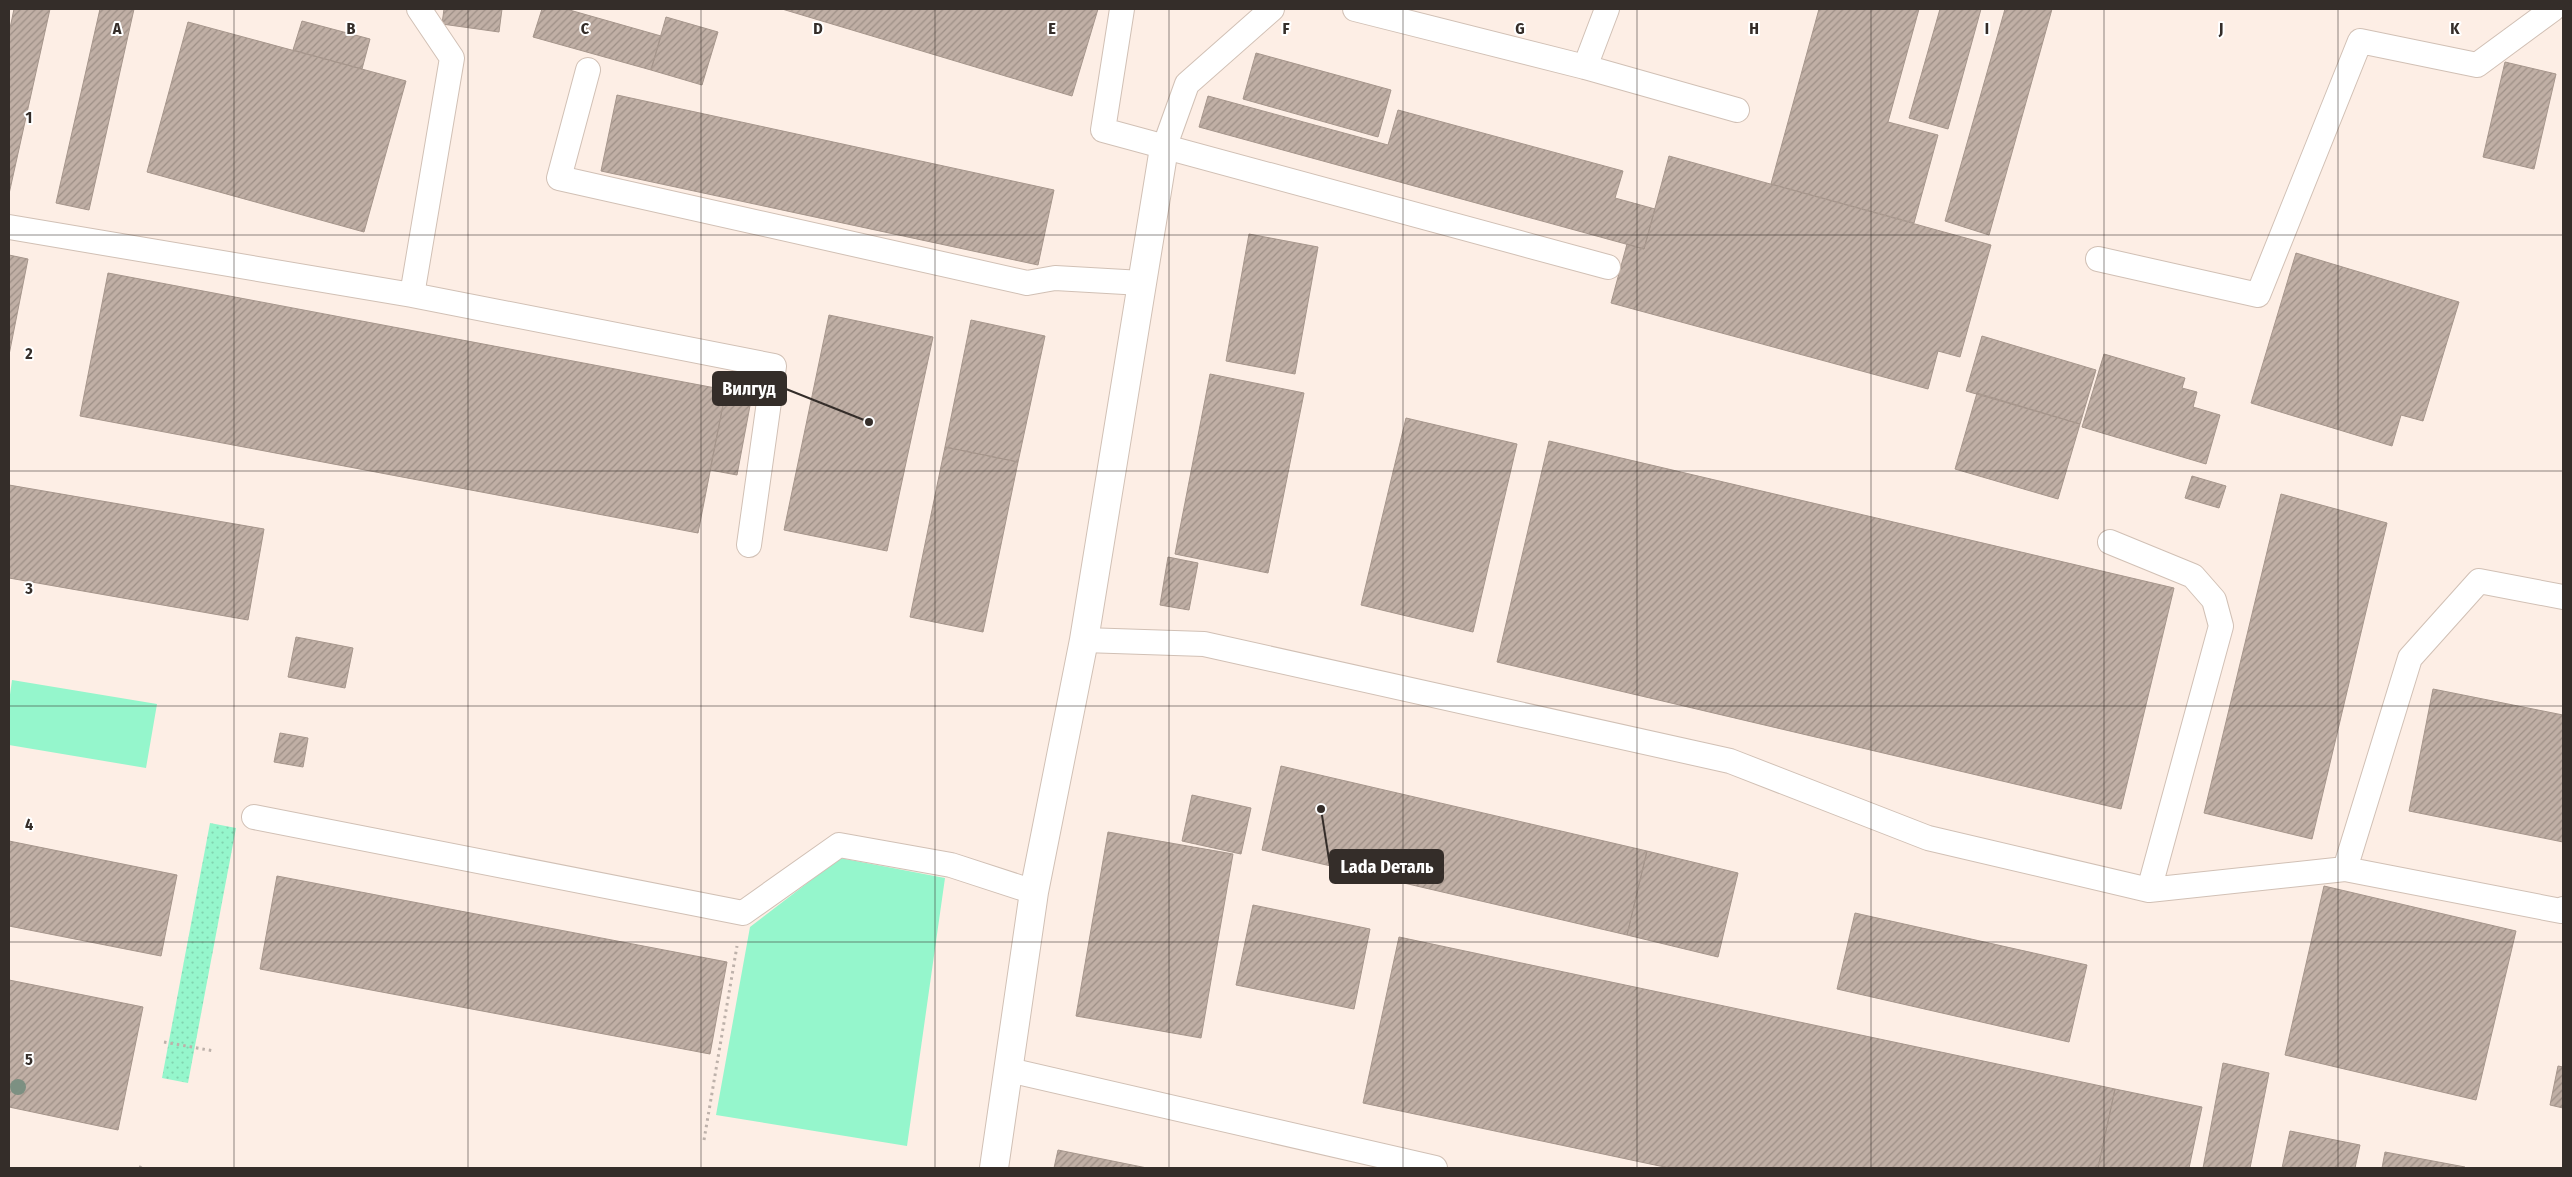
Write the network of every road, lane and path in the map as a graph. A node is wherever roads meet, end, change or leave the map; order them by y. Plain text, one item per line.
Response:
1 (419, 9) edge
2 (1122, 9) edge
3 (1272, 9) edge
4 (1355, 9) edge
5 (1607, 9) edge
6 (2553, 9) edge
7 (1585, 67) junction
8 (588, 70) dead end
9 (1737, 110) dead end
10 (1164, 148) junction
11 (9, 227) edge
12 (2098, 259) dead end
13 (1608, 267) dead end
14 (1142, 283) junction
15 (412, 295) junction
16 (2110, 542) dead end
17 (749, 545) dead end
18 (2563, 597) edge
19 (1084, 640) junction
20 (254, 817) dead end
21 (2345, 869) junction
22 (2149, 890) junction
23 (1034, 892) junction
24 (2563, 909) edge
25 (743, 913) junction
26 (164, 1042) dead end
27 (214, 1051) dead end
28 (1009, 1070) junction
29 (704, 1140) dead end
30 (994, 1168) edge
31 (1435, 1168) edge

1 - 15 lane
2 - 10 lane
3 - 10 lane
4 - 7 lane
5 - 7 lane
6 - 12 lane
7 - 9 lane
8 - 14 lane
10 - 13 lane
10 - 14 street
11 - 15 lane
14 - 19 street
15 - 17 lane
16 - 22 lane
18 - 21 lane
19 - 22 lane
19 - 23 street
20 - 25 lane
21 - 22 lane
21 - 24 lane
23 - 25 lane
23 - 28 street
25 - 29 path
26 - 27 path
28 - 30 street
28 - 31 lane

